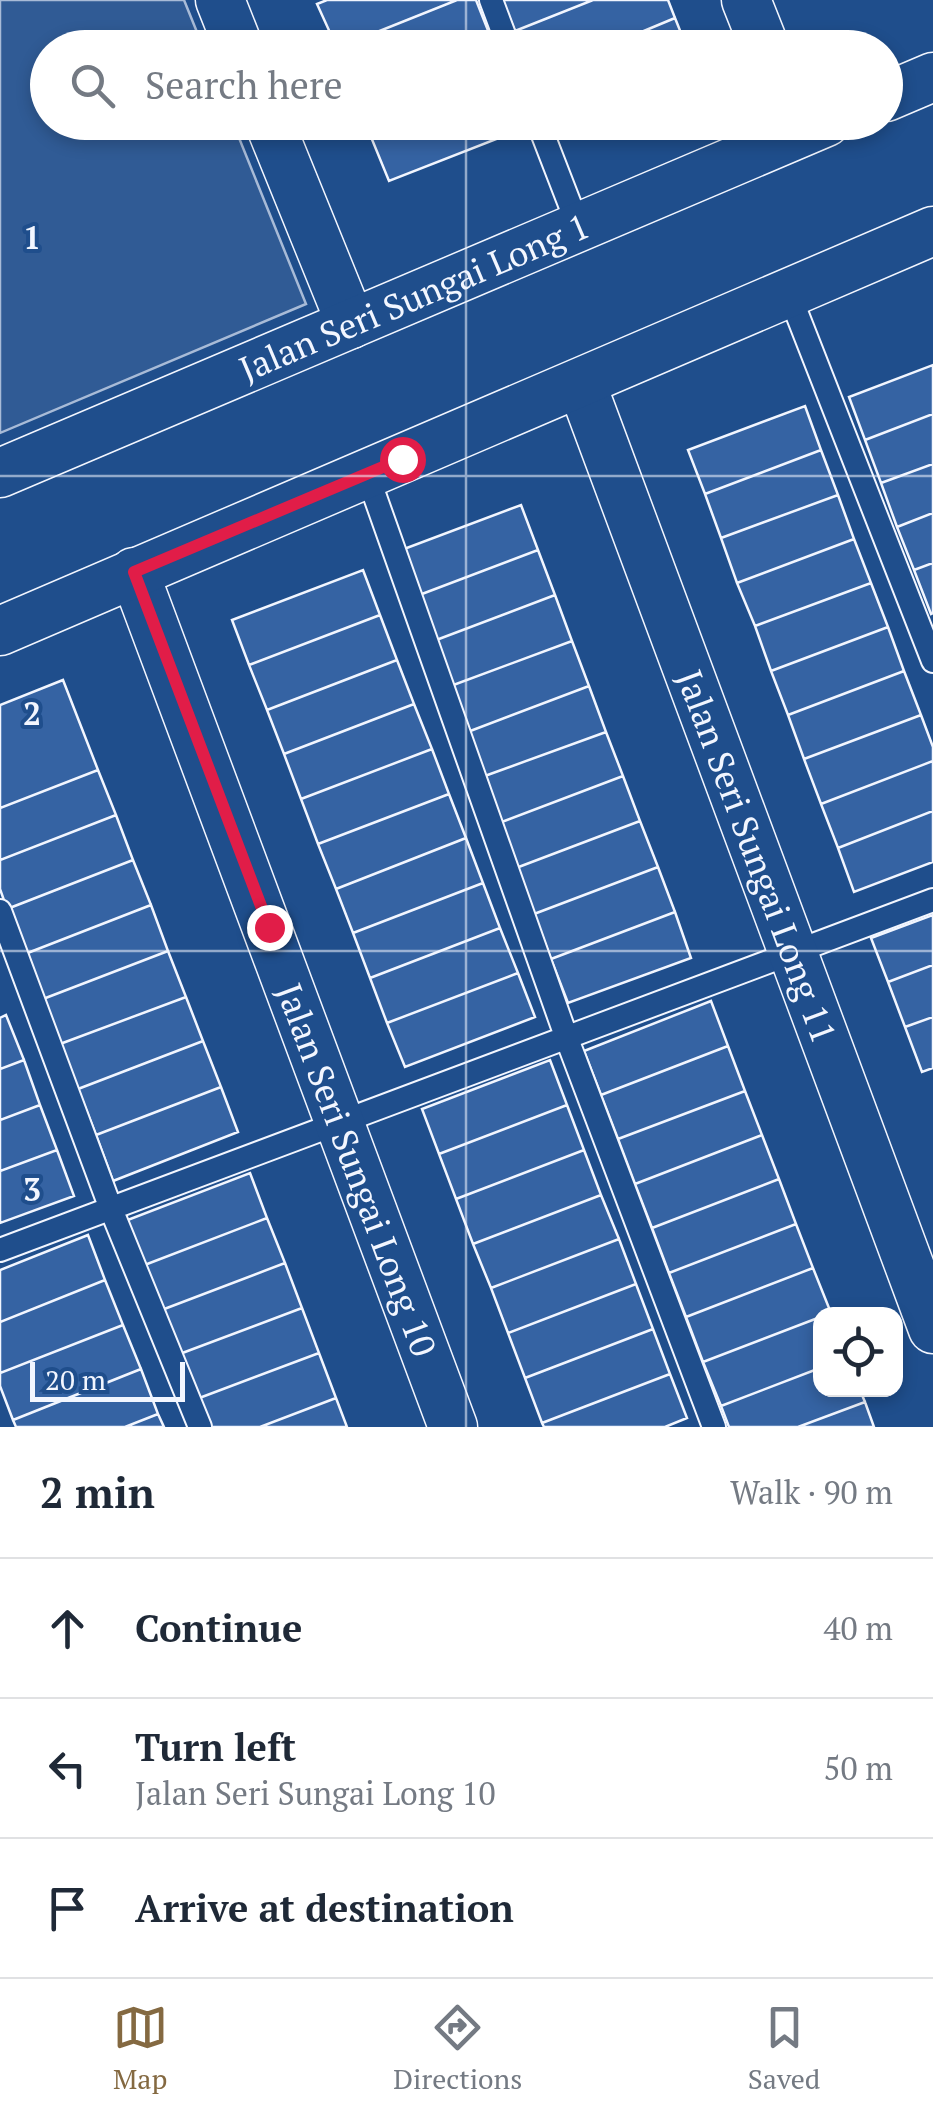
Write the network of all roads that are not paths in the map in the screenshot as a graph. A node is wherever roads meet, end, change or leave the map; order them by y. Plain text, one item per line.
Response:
1 (220, 0) edge
2 (490, 0) edge
3 (746, 0) edge
4 (232, 30) edge
5 (502, 30) edge
6 (758, 30) edge
7 (933, 77) edge
8 (903, 90) edge
9 (276, 140) edge
10 (545, 140) edge
11 (776, 140) edge
12 (579, 228) junction
13 (933, 231) edge
14 (788, 291) junction
15 (350, 324) junction
16 (582, 383) junction
17 (0, 472) edge
18 (367, 474) junction
19 (134, 572) junction
20 (0, 631) edge
21 (933, 661) edge
22 (933, 900) edge
23 (0, 911) edge
24 (794, 954) junction
25 (567, 1039) junction
26 (340, 1123) junction
27 (111, 1208) junction
28 (0, 1250) edge
29 (933, 1329) edge
30 (200, 1427) edge
31 (452, 1427) edge
32 (714, 1427) edge

1 - 4 street
2 - 5 lane
3 - 6 street
7 - 8 street
9 - 15 street
10 - 12 lane
11 - 12 street, Jalan Seri Sungai Long 1
12 - 15 street, Jalan Seri Sungai Long 1
13 - 14 street
14 - 16 street
14 - 21 lane
15 - 17 street, Jalan Seri Sungai Long 1
16 - 18 street
16 - 24 street, Jalan Seri Sungai Long 11
18 - 19 street
18 - 25 lane
19 - 20 street
19 - 26 street, Jalan Seri Sungai Long 10
22 - 24 lane
23 - 27 lane
24 - 25 lane
24 - 29 street, Jalan Seri Sungai Long 11
25 - 26 lane
25 - 32 lane
26 - 27 lane
26 - 31 street, Jalan Seri Sungai Long 10
27 - 28 lane
27 - 30 lane

